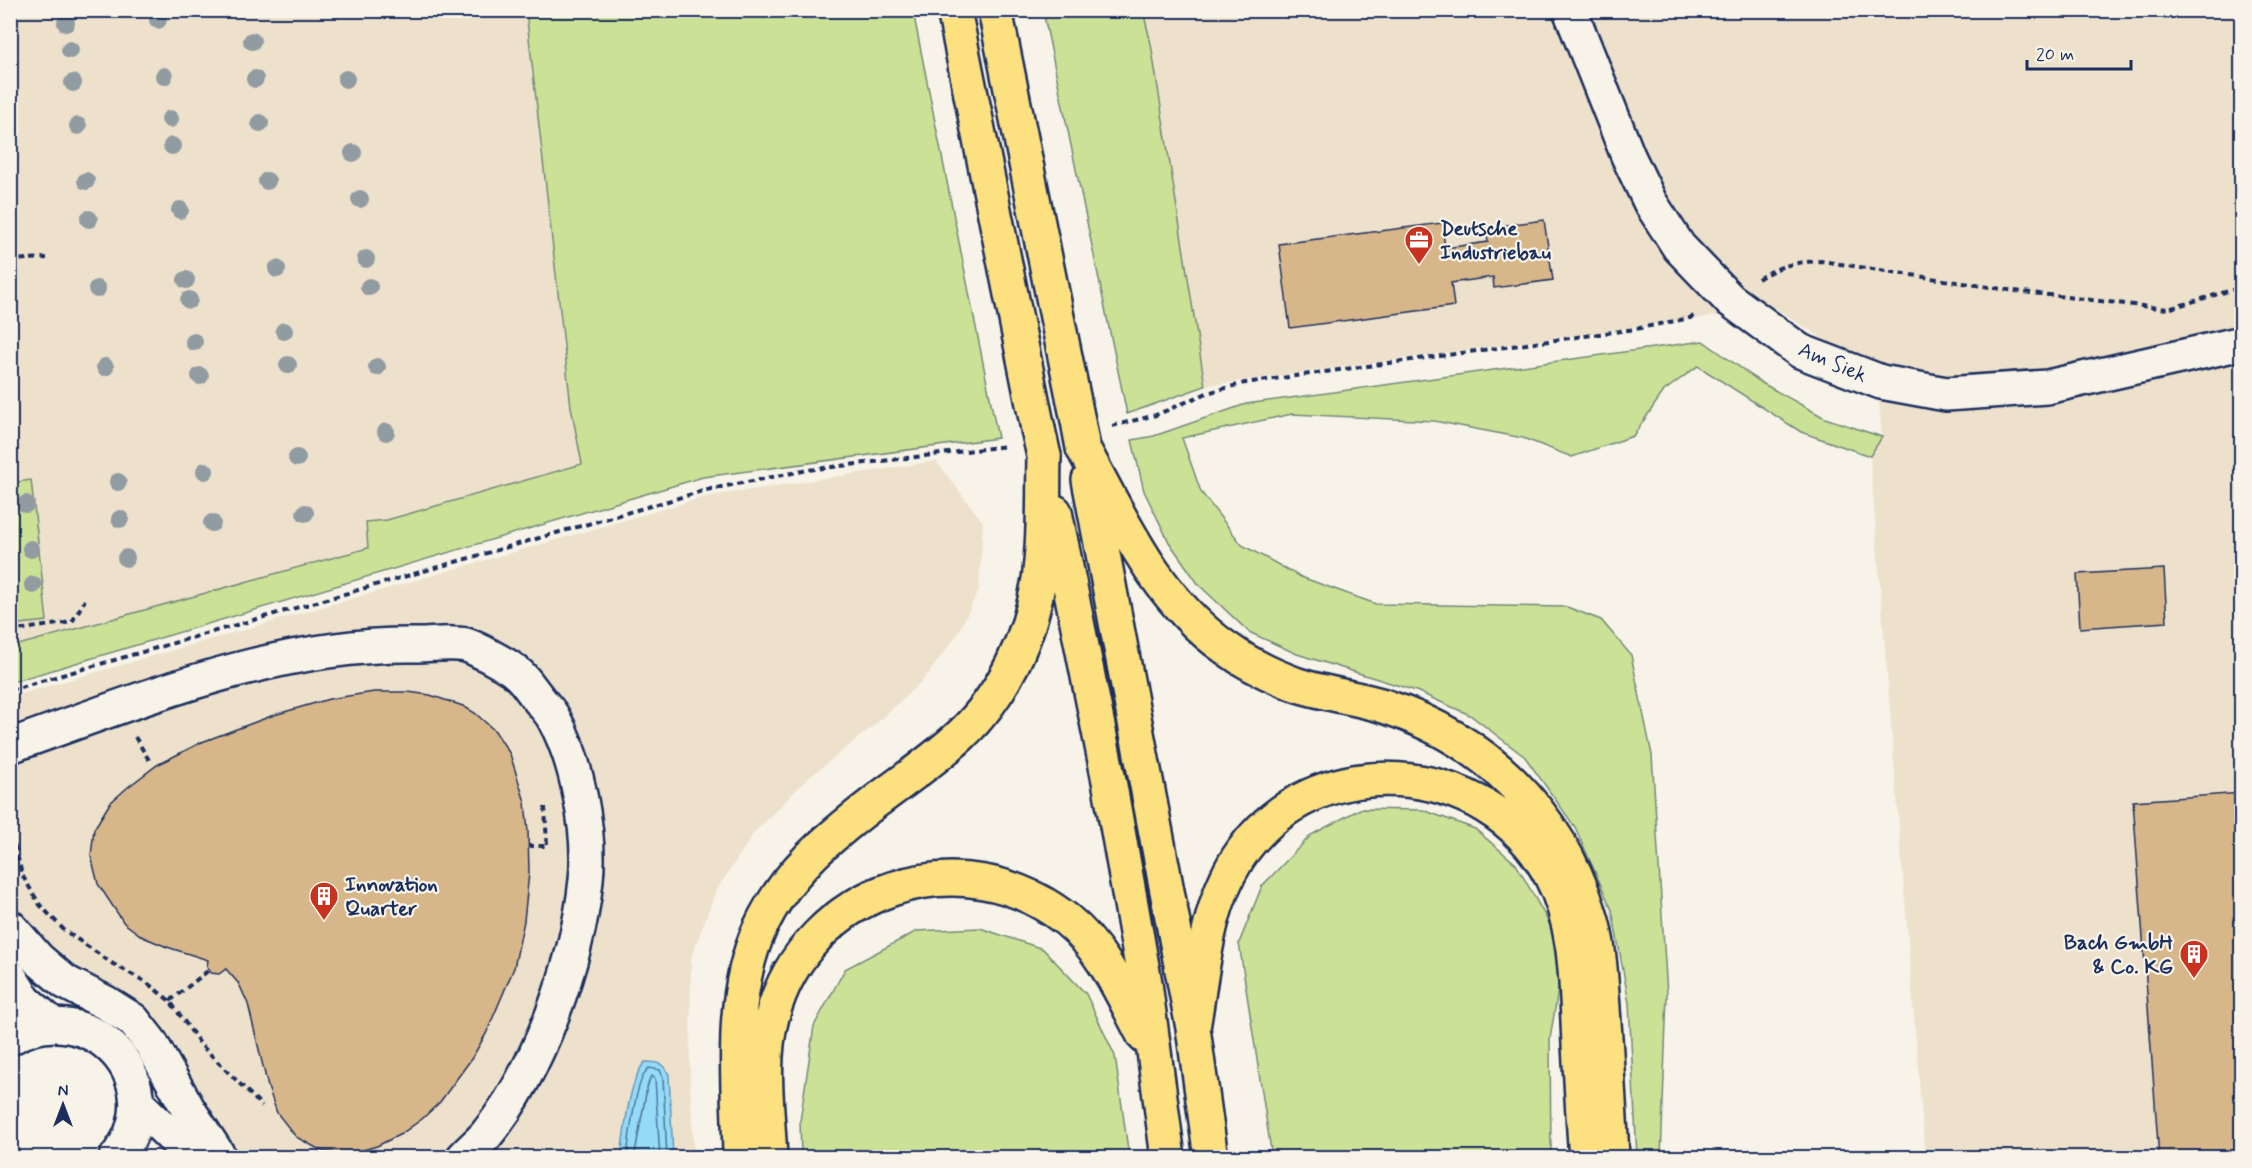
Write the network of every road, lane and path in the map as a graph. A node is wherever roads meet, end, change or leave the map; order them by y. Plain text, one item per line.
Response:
1 (954, 10) edge
2 (995, 10) edge
3 (1570, 10) edge
4 (47, 258) dead end
5 (10, 260) edge
6 (2241, 287) edge
7 (1729, 299) junction
8 (2241, 343) edge
9 (1089, 432) junction
10 (1032, 443) junction
11 (85, 600) dead end
12 (10, 631) edge
13 (10, 690) edge
14 (10, 746) edge
15 (143, 749) dead end
16 (149, 760) dead end
17 (10, 825) edge
18 (547, 836) dead end
19 (528, 846) dead end
20 (10, 927) edge
21 (209, 970) dead end
22 (10, 977) edge
23 (170, 1001) junction
24 (52, 1024) junction
25 (1193, 1028) junction
26 (10, 1038) edge
27 (1154, 1057) junction
28 (137, 1103) junction
29 (262, 1106) dead end
30 (116, 1158) edge
31 (194, 1158) edge
32 (220, 1158) edge
33 (463, 1158) edge
34 (740, 1158) edge
35 (770, 1158) edge
36 (1168, 1158) edge
37 (1211, 1158) edge
38 (1586, 1158) edge
39 (1612, 1158) edge

1 - 10 highway
2 - 9 highway
3 - 7 street, Am Siek
4 - 5 path
6 - 7 path
7 - 8 street, Am Siek
7 - 9 path
9 - 25 highway
9 - 39 highway
10 - 13 path
10 - 27 highway
10 - 34 highway
11 - 12 path
14 - 33 street
15 - 16 path
17 - 23 path
18 - 19 path
20 - 32 street
21 - 23 path
22 - 24 street
23 - 29 path
24 - 26 street
24 - 28 street
25 - 37 highway
25 - 38 highway
27 - 35 highway
27 - 36 highway
28 - 30 street
28 - 31 street

